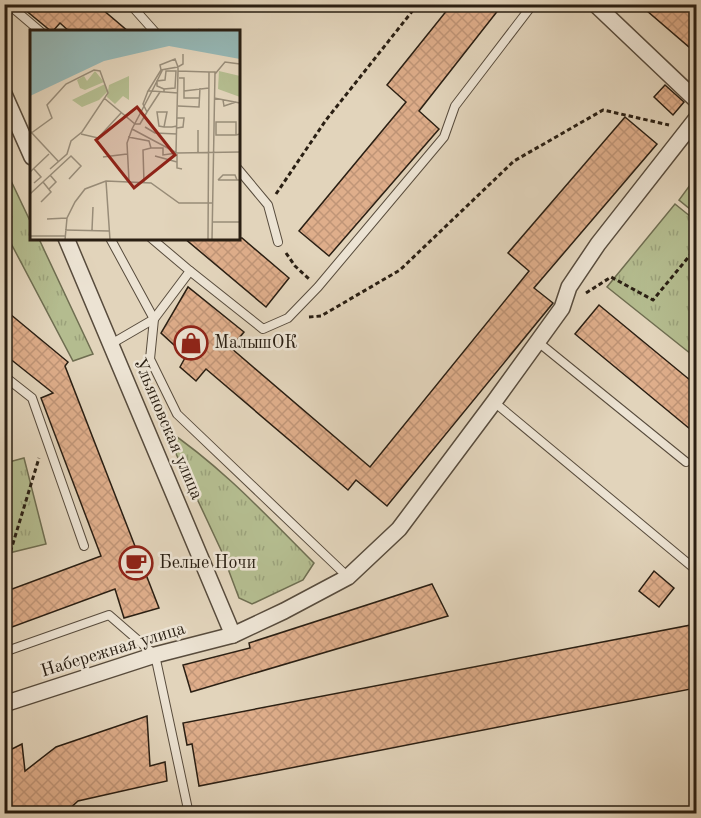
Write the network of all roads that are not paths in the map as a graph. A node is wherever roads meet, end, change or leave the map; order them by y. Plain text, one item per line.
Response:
1 (8, 4) edge
2 (130, 4) edge
3 (533, 4) edge
4 (595, 4) edge
5 (39, 30) edge
6 (153, 30) edge
7 (4, 94) edge
8 (696, 100) edge
9 (696, 119) edge
10 (30, 152) edge
11 (240, 171) edge
12 (67, 240) edge
13 (111, 240) edge
14 (153, 240) edge
15 (278, 242) road end
16 (190, 271) junction
17 (154, 319) junction
18 (538, 342) junction
19 (111, 344) junction
20 (4, 376) edge
21 (494, 402) junction
22 (686, 462) dead end
23 (84, 546) dead end
24 (696, 570) edge
25 (348, 577) junction
26 (233, 635) junction
27 (4, 652) edge
28 (155, 655) junction
29 (4, 704) edge
30 (189, 813) edge

1 - 5 lane
2 - 6 lane
3 - 16 lane
4 - 8 street
7 - 10 street
9 - 18 street, Набережная улица
11 - 15 lane
12 - 19 street, Ульяновская улица
13 - 17 lane
14 - 16 lane
16 - 17 lane
17 - 19 lane
17 - 25 lane
18 - 21 street, Набережная улица
18 - 22 lane
19 - 26 street, Ульяновская улица
20 - 23 lane
21 - 24 lane
21 - 25 street, Набережная улица
25 - 26 street, Набережная улица
26 - 28 street, Набережная улица
27 - 28 lane
28 - 29 street, Набережная улица
28 - 30 lane

